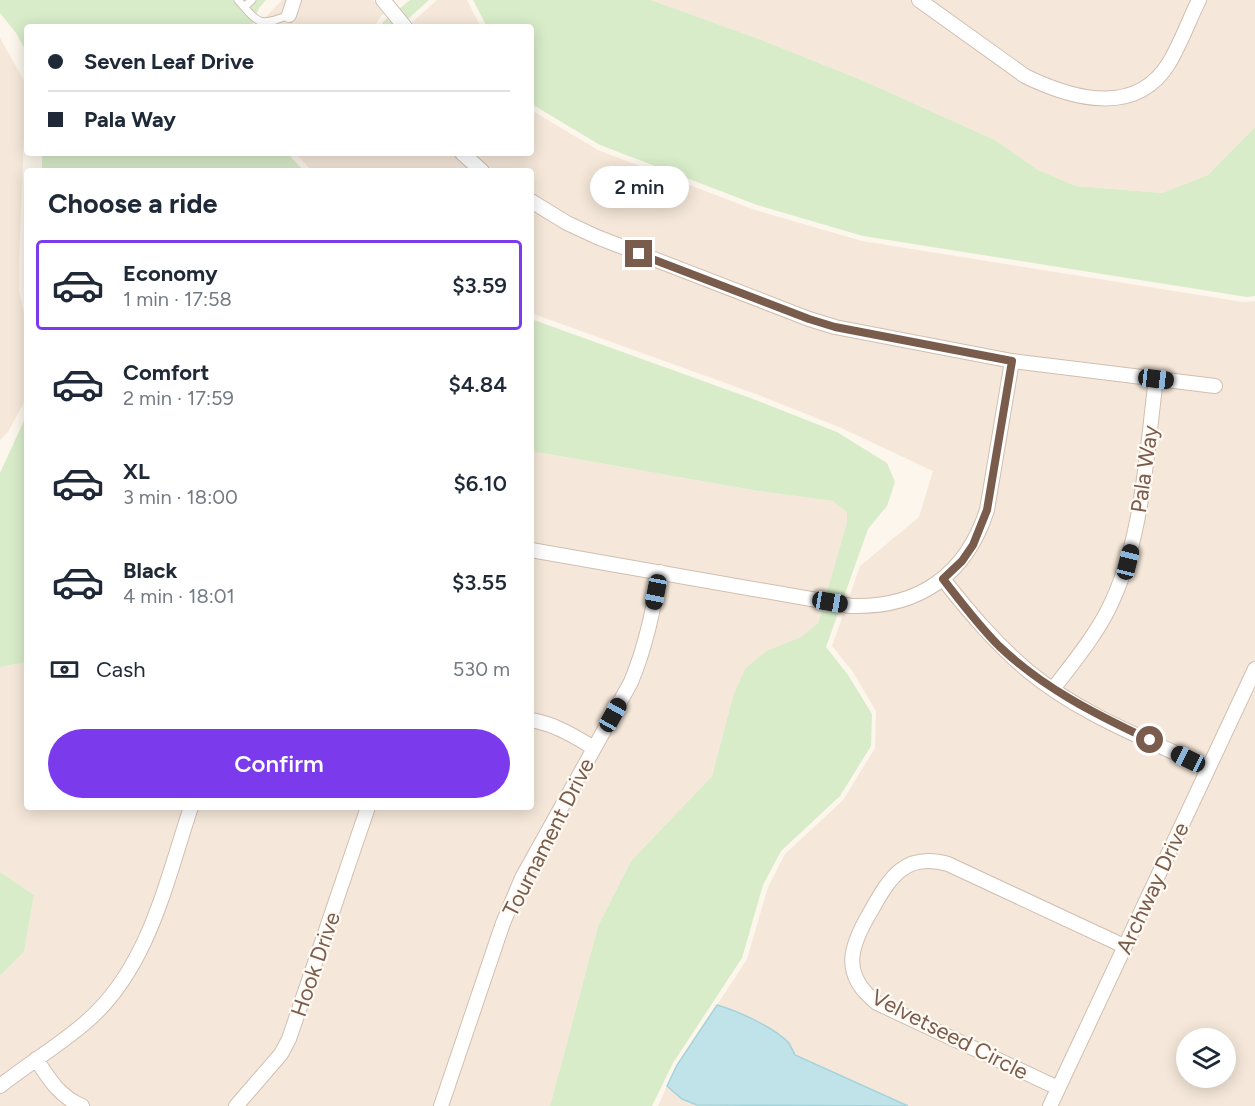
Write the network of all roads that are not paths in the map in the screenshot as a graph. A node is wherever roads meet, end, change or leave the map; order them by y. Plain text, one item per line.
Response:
1 (238, 0) edge
2 (252, 0) edge
3 (294, 0) edge
4 (383, 0) edge
5 (919, 0) edge
6 (1199, 0) edge
7 (244, 8) junction
8 (289, 15) joint
9 (403, 24) edge
10 (465, 156) edge
11 (479, 168) edge
12 (534, 203) edge
13 (1012, 361) junction
14 (1156, 379) junction
15 (1215, 386) dead end
16 (534, 551) edge
17 (660, 572) junction
18 (943, 579) junction
19 (1255, 669) edge
20 (1053, 689) junction
21 (534, 721) edge
22 (594, 748) junction
23 (1208, 768) junction
24 (190, 810) edge
25 (367, 810) edge
26 (1124, 946) junction
27 (36, 1059) junction
28 (0, 1086) edge
29 (1058, 1088) junction
30 (82, 1106) edge
31 (236, 1106) edge
32 (441, 1106) edge
33 (1050, 1106) edge

1 - 7 lane
2 - 7 lane
3 - 8 street
4 - 9 street
5 - 6 street
7 - 8 lane
10 - 11 street
12 - 13 street
13 - 14 street
13 - 18 street
14 - 15 street
14 - 20 street, Pala Way
16 - 17 street
17 - 18 street
17 - 22 street, Tournament Drive
18 - 20 street
19 - 23 street, Archway Drive
20 - 23 street
21 - 22 street
22 - 32 street, Tournament Drive
23 - 26 street, Archway Drive
24 - 27 street
25 - 31 street, Hook Drive
26 - 29 street, Archway Drive
26 - 29 street, Velvetseed Circle
27 - 28 street
27 - 30 street
29 - 33 street, Archway Drive

